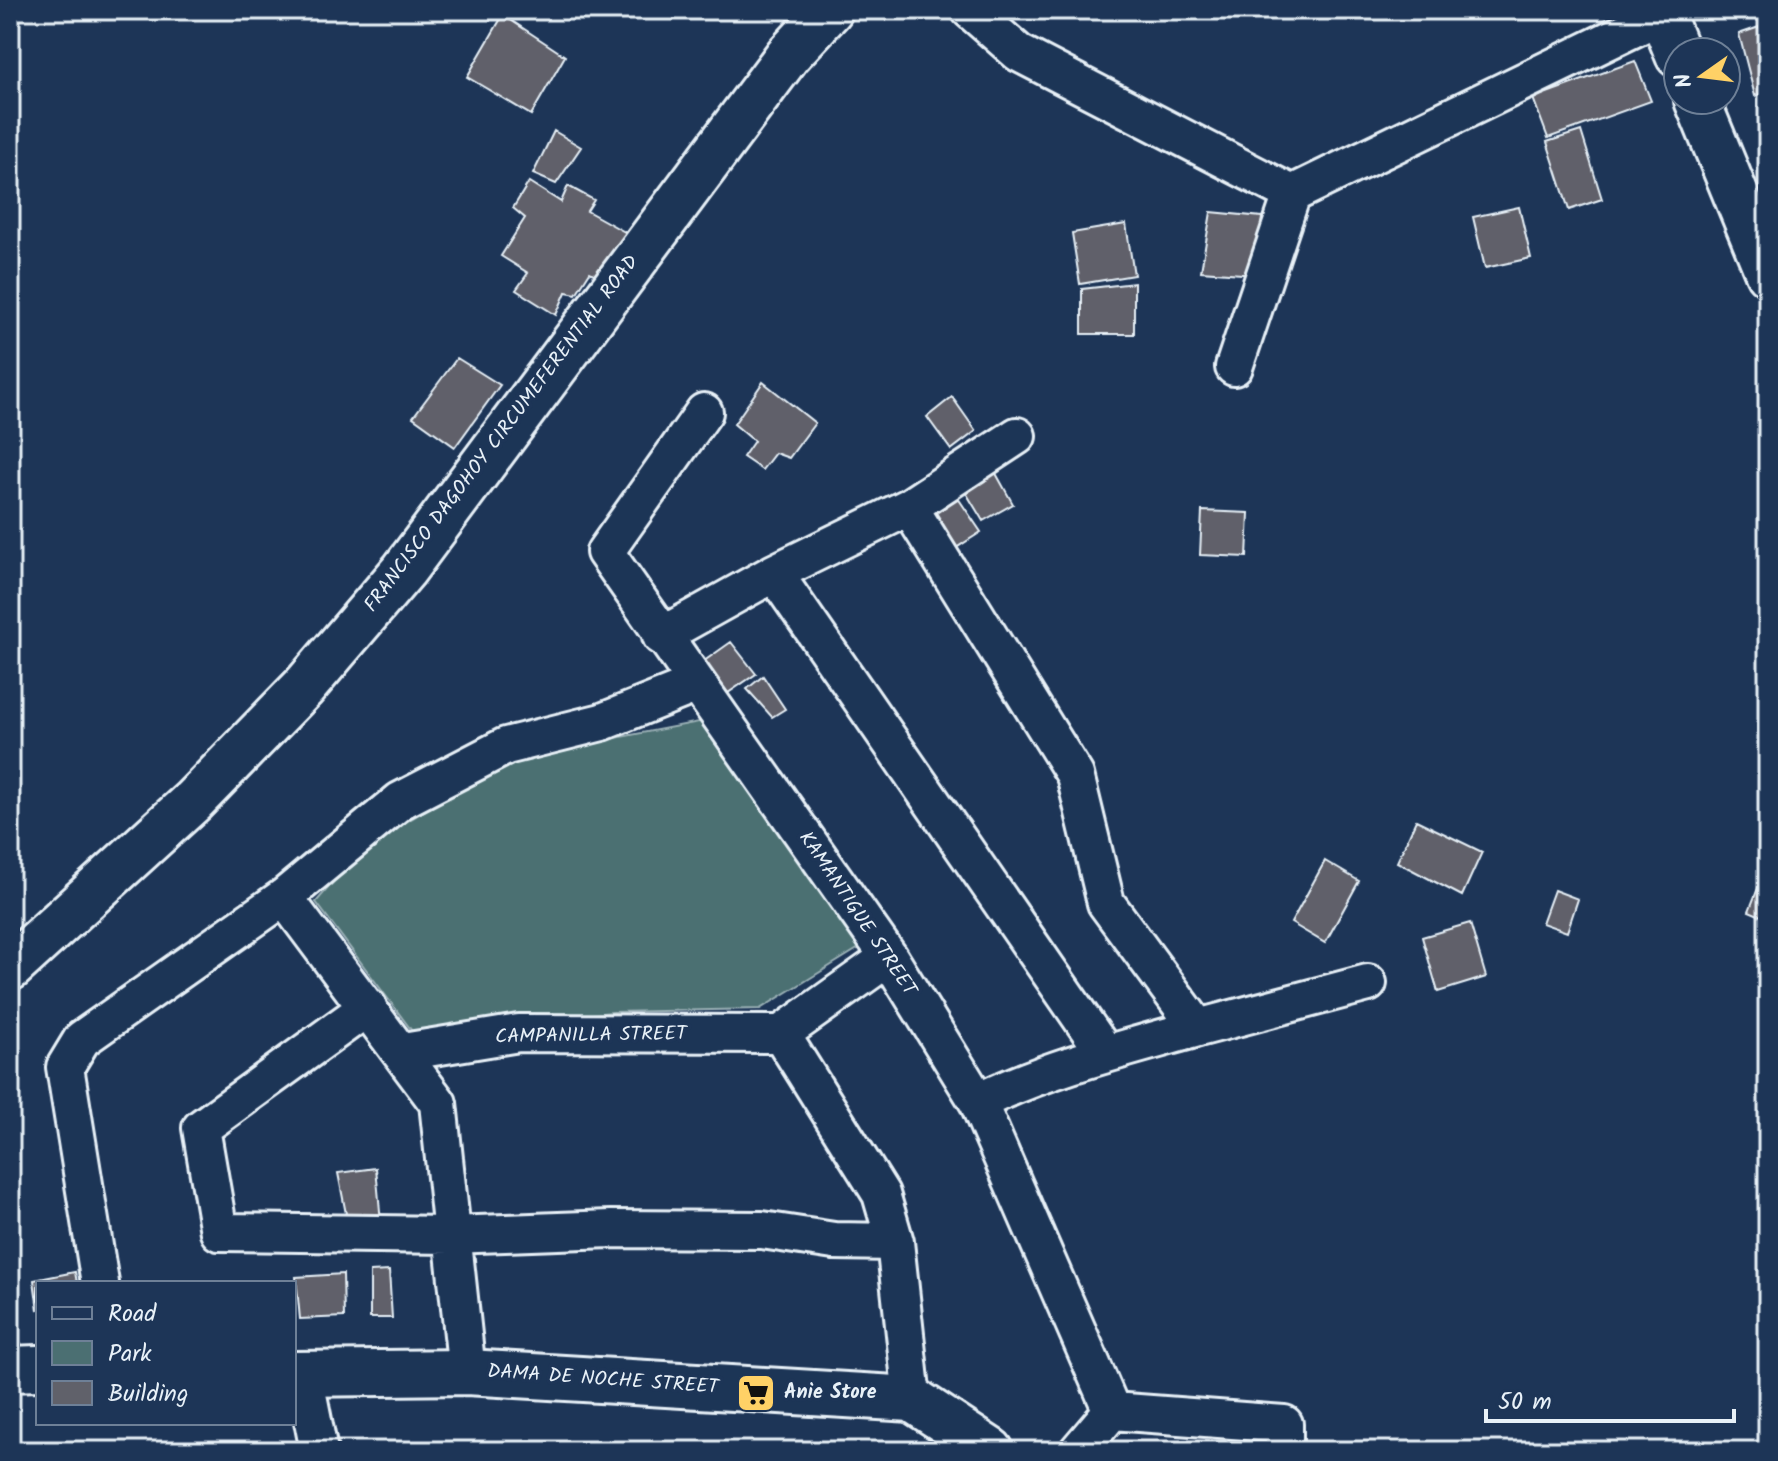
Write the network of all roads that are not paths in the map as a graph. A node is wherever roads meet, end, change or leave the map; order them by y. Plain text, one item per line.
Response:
1 (830, 10) edge
2 (970, 10) edge
3 (1661, 12) edge
4 (1670, 36) edge
5 (1704, 116) edge
6 (1292, 194) junction
7 (1768, 273) edge
8 (1234, 367) dead end
9 (704, 412) dead end
10 (1017, 436) dead end
11 (909, 507) junction
12 (774, 573) junction
13 (661, 636) junction
14 (697, 684) junction
15 (284, 897) junction
16 (889, 957) junction
17 (10, 968) edge
18 (1368, 983) dead end
19 (368, 1007) junction
20 (1198, 1028) junction
21 (781, 1034) junction
22 (403, 1052) junction
23 (1106, 1054) junction
24 (978, 1102) junction
25 (450, 1235) junction
26 (895, 1242) junction
27 (100, 1281) edge
28 (36, 1368) edge
29 (10, 1369) edge
30 (467, 1372) junction
31 (299, 1375) edge
32 (912, 1399) junction
33 (1112, 1411) junction
34 (319, 1451) edge
35 (991, 1451) edge
36 (1078, 1451) edge
37 (1284, 1451) edge

1 - 17 main road, FRANCISCO DAGOHOY CIRCUMEFERENTIAL ROAD
2 - 6 street
3 - 4 main road
3 - 6 street
5 - 7 main road
6 - 8 street
9 - 13 street, KAMANTIGUE STREET
10 - 11 street
11 - 12 street
11 - 20 street
12 - 13 street
12 - 23 street
13 - 14 street, KAMANTIGUE STREET
14 - 15 street
14 - 16 street, KAMANTIGUE STREET
15 - 19 street
15 - 27 street
16 - 21 street
16 - 24 street, KAMANTIGUE STREET
18 - 20 street
19 - 22 street
19 - 25 street
20 - 23 street
21 - 22 street, CAMPANILLA STREET
21 - 26 street
22 - 25 street
23 - 24 street
24 - 33 street, KAMANTIGUE STREET
25 - 26 street
25 - 30 street
26 - 32 street
28 - 29 main road
30 - 31 main road, DAMA DE NOCHE STREET
30 - 32 main road, DAMA DE NOCHE STREET
31 - 34 street
32 - 35 main road
33 - 36 street
33 - 37 street

